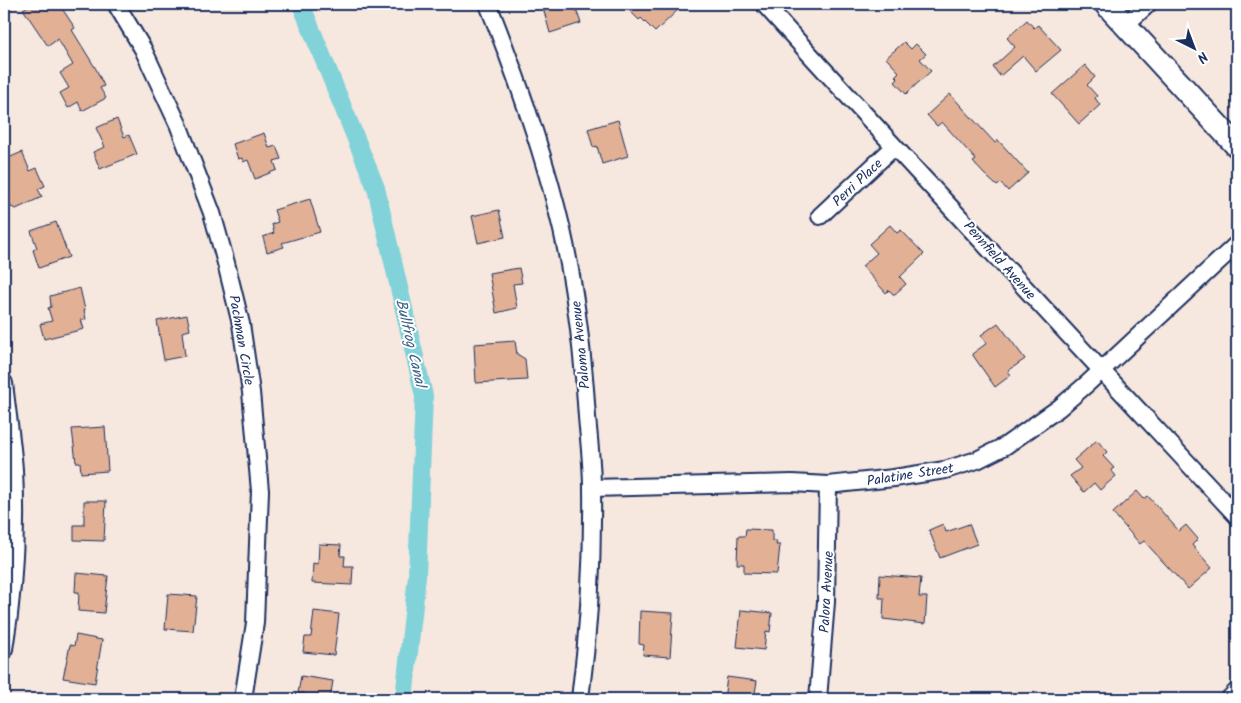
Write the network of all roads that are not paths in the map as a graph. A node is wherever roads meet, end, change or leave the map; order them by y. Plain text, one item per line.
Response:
1 (116, 4) edge
2 (488, 4) edge
3 (764, 4) edge
4 (1106, 4) edge
5 (1148, 4) edge
6 (1125, 25) junction
7 (1237, 146) edge
8 (894, 147) junction
9 (820, 216) dead end
10 (1237, 244) edge
11 (1101, 370) junction
12 (4, 383) edge
13 (828, 485) junction
14 (592, 488) junction
15 (1237, 516) edge
16 (4, 649) edge
17 (1237, 691) edge
18 (243, 699) edge
19 (580, 699) edge
20 (818, 699) edge
21 (1229, 699) edge

1 - 18 street, Pachman Circle
2 - 14 street, Paloma Avenue
3 - 8 street, Pennfield Avenue
4 - 6 street
5 - 6 street
6 - 7 street
8 - 9 street, Perri Place
8 - 11 street, Pennfield Avenue
10 - 11 street, Palatine Street
11 - 13 street, Palatine Street
11 - 15 street, Pennfield Avenue
12 - 16 street
13 - 14 street, Palatine Street
13 - 20 street, Palora Avenue
14 - 19 street, Paloma Avenue
17 - 21 street

